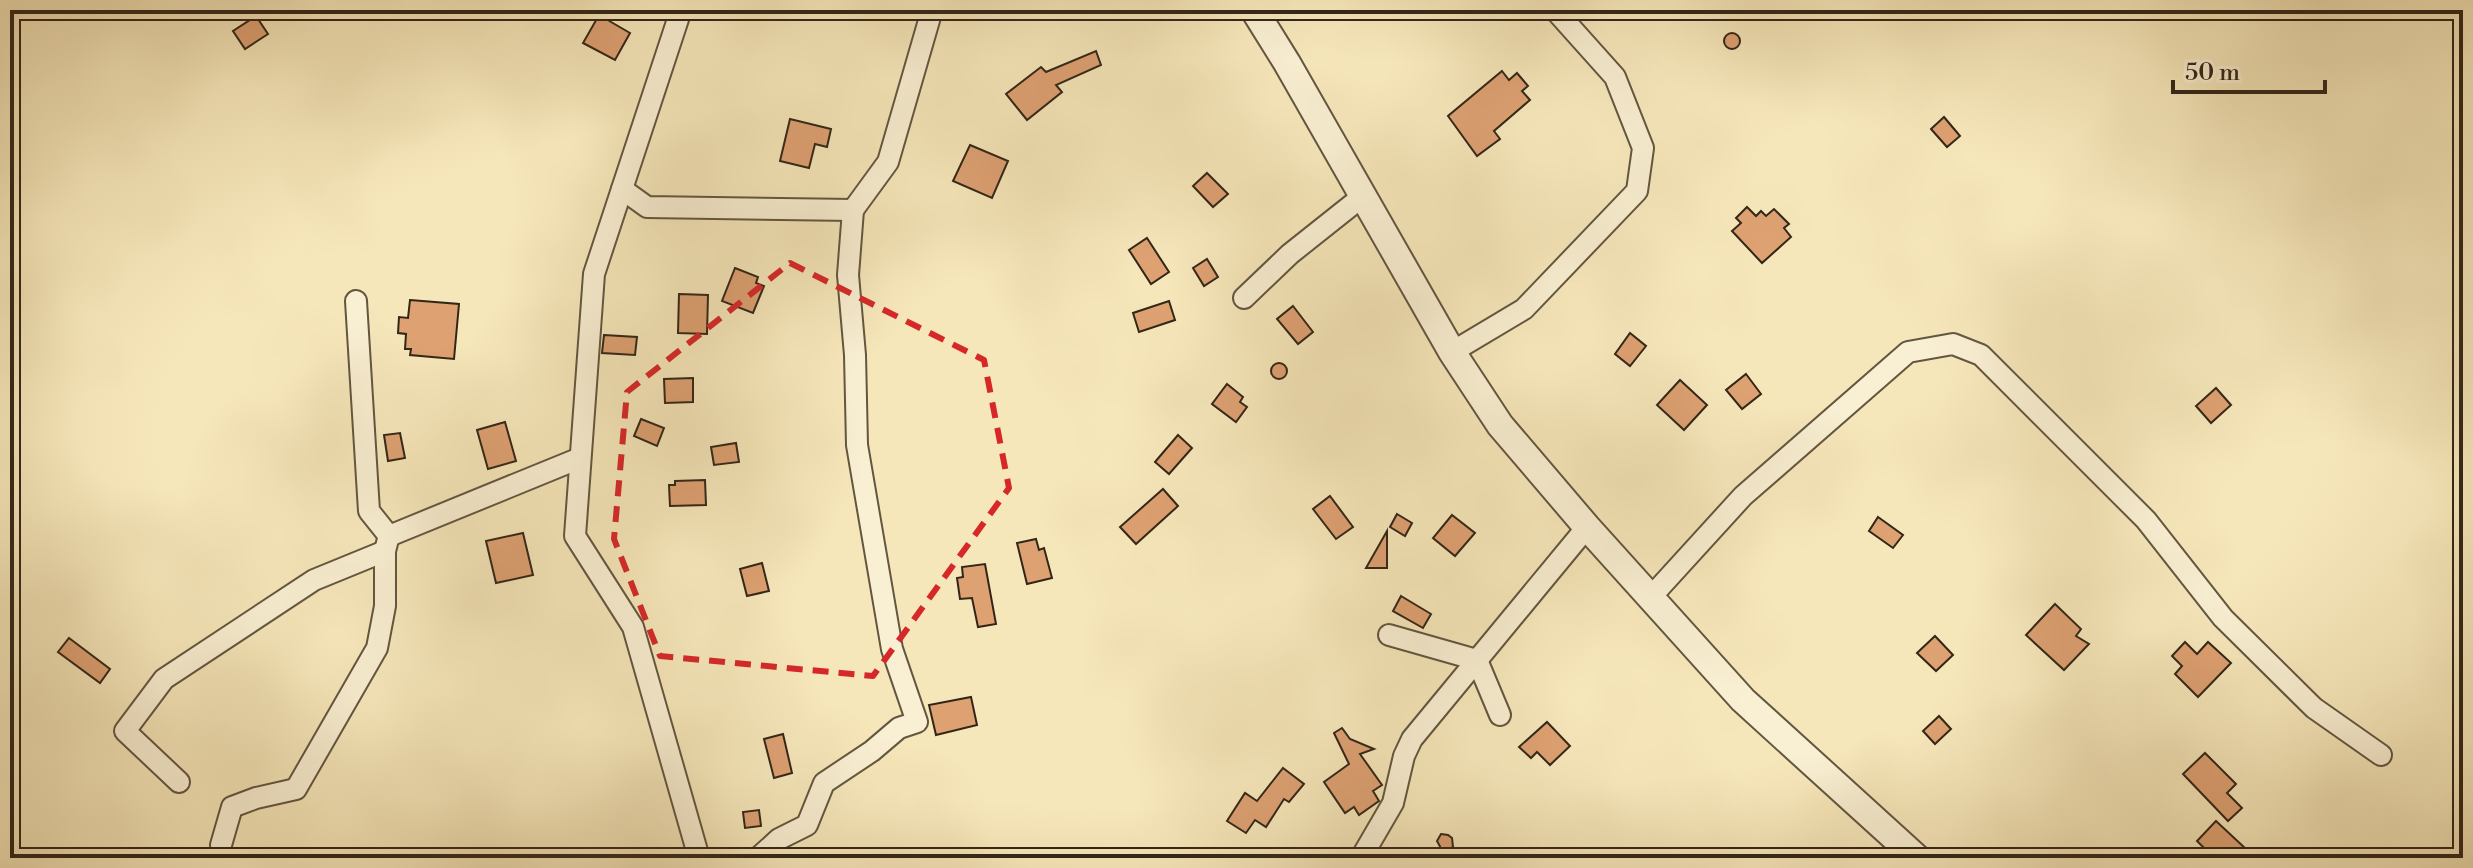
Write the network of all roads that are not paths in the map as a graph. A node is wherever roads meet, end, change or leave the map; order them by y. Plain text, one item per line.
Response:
1 (681, 10) edge
2 (932, 10) edge
3 (1254, 10) edge
4 (1555, 10) edge
5 (622, 189) junction
6 (1363, 196) junction
7 (853, 210) junction
8 (1244, 298) dead end
9 (356, 301) dead end
10 (1452, 352) junction
11 (580, 458) junction
12 (1587, 527) junction
13 (387, 543) junction
14 (1650, 598) junction
15 (1389, 635) dead end
16 (1477, 660) junction
17 (1500, 715) dead end
18 (2381, 755) dead end
19 (179, 782) dead end
20 (221, 845) dead end
21 (699, 858) edge
22 (758, 858) edge
23 (1361, 858) edge
24 (1917, 858) edge

1 - 5 street
2 - 7 street
3 - 6 street
4 - 10 street
5 - 7 street
5 - 11 street
6 - 8 street
6 - 10 street
7 - 22 street
9 - 13 street
10 - 12 street
11 - 13 street
11 - 21 street
12 - 14 street
12 - 16 street
13 - 19 street
13 - 20 street
14 - 18 street
14 - 24 street
15 - 16 street
16 - 17 street
16 - 23 street

